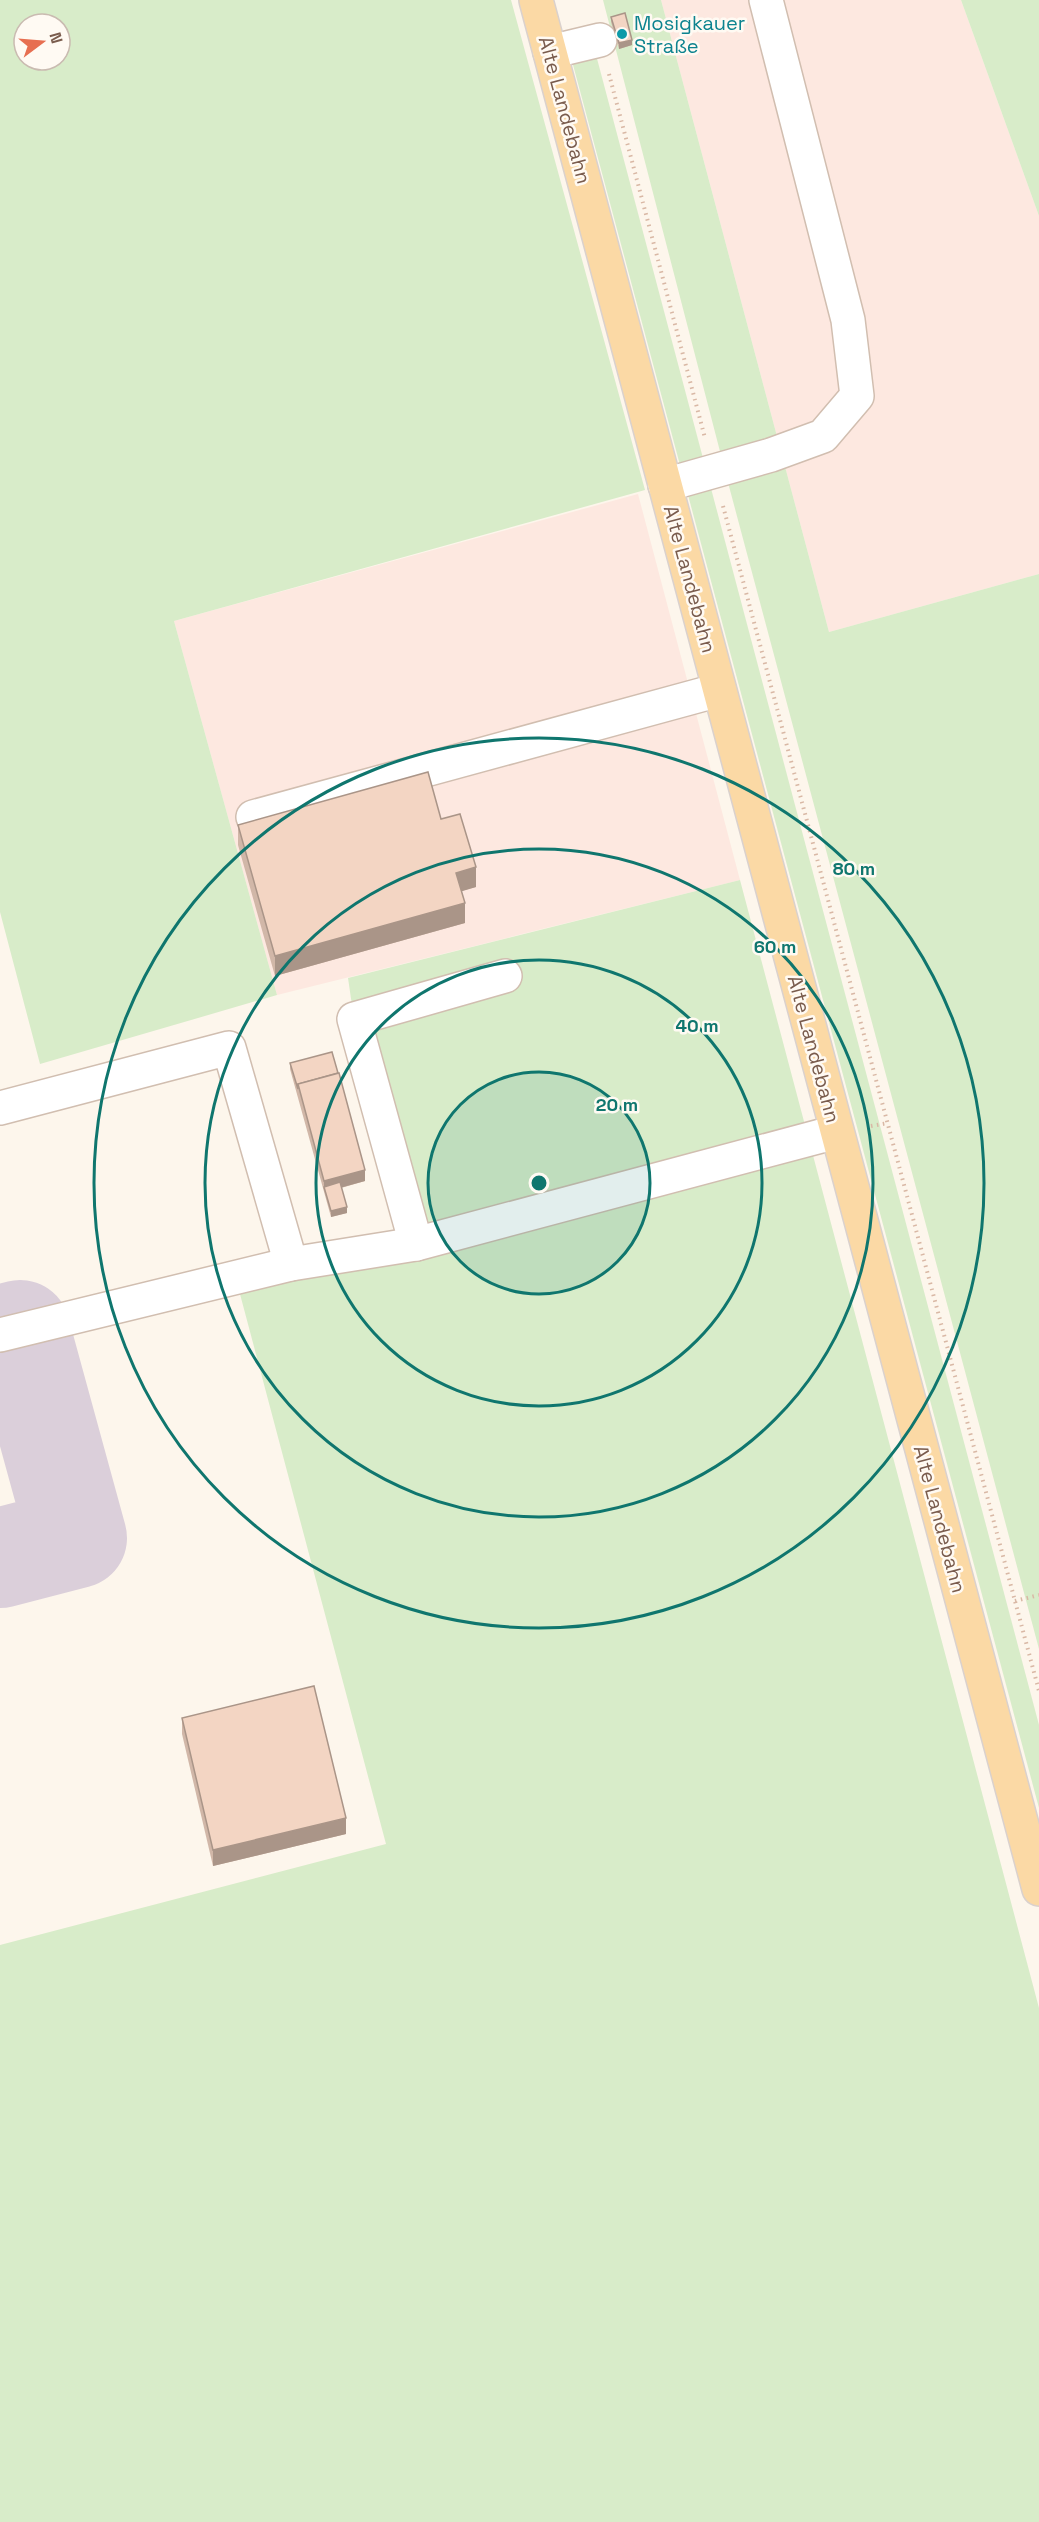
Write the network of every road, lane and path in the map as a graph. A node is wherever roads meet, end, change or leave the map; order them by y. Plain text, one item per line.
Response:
1 (536, 0) edge
2 (766, 0) edge
3 (600, 40) joint
4 (550, 52) junction
5 (714, 472) junction
6 (665, 485) junction
7 (719, 690) junction
8 (253, 818) edge
9 (505, 976) dead end
10 (0, 1108) edge
11 (836, 1132) junction
12 (416, 1244) junction
13 (291, 1264) junction
14 (0, 1335) edge
15 (1039, 1595) edge
16 (1015, 1601) junction
17 (1039, 1691) edge
18 (1039, 1889) edge

1 - 4 main road, Alte Landebahn
2 - 5 lane
3 - 4 lane
3 - 5 path
4 - 6 main road, Alte Landebahn
5 - 6 lane
5 - 16 path
6 - 7 main road, Alte Landebahn
7 - 8 lane
7 - 11 main road, Alte Landebahn
9 - 12 lane
10 - 13 lane
11 - 12 lane
11 - 18 main road, Alte Landebahn
12 - 13 lane
13 - 14 lane
15 - 16 path
16 - 17 path

